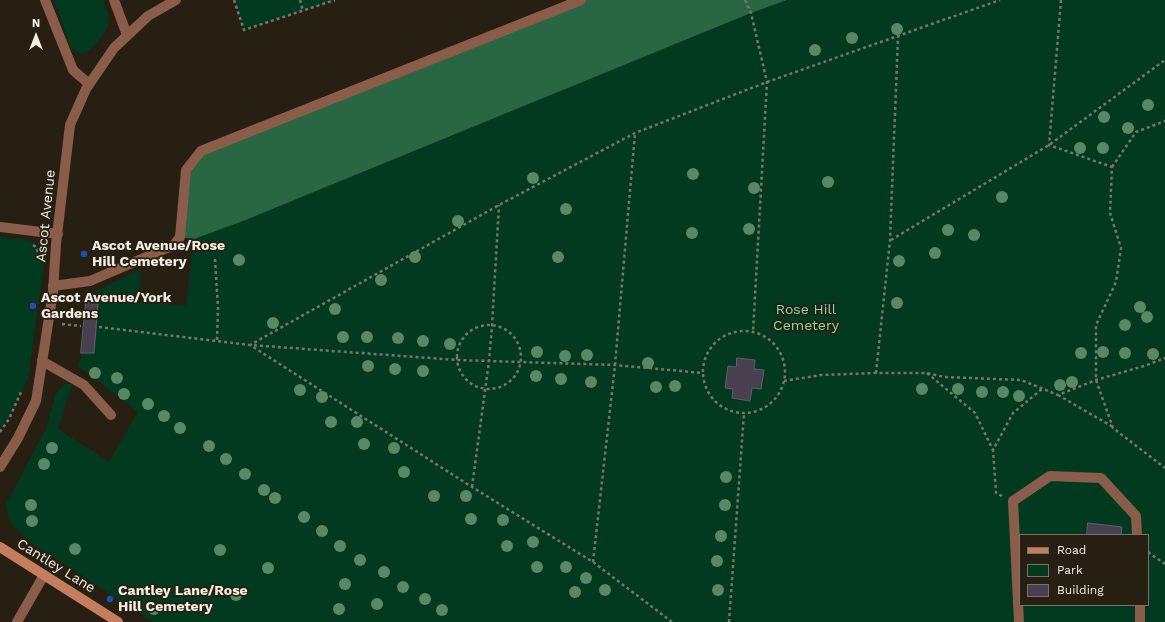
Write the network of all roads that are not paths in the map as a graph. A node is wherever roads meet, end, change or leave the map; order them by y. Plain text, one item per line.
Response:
1 (45, 0) edge
2 (114, 0) edge
3 (176, 0) edge
4 (580, 0) edge
5 (127, 35) junction
6 (89, 84) junction
7 (0, 227) edge
8 (58, 234) junction
9 (53, 286) junction
10 (42, 361) junction
11 (111, 415) dead end
12 (0, 467) edge
13 (1137, 534) edge
14 (0, 547) edge
15 (44, 575) junction
16 (1140, 606) edge
17 (17, 622) edge
18 (118, 622) edge
19 (1019, 622) edge
20 (1140, 622) edge

1 - 6 street
2 - 5 street
3 - 5 street, Ascot Avenue
4 - 9 street
5 - 6 street, Ascot Avenue
6 - 8 street, Ascot Avenue
7 - 8 street
8 - 9 street, Ascot Avenue
9 - 10 street, Ascot Avenue
10 - 11 street
10 - 12 street, Ascot Avenue
13 - 19 street
14 - 15 main road, Cantley Lane
15 - 17 street
15 - 18 main road, Cantley Lane
16 - 20 street

